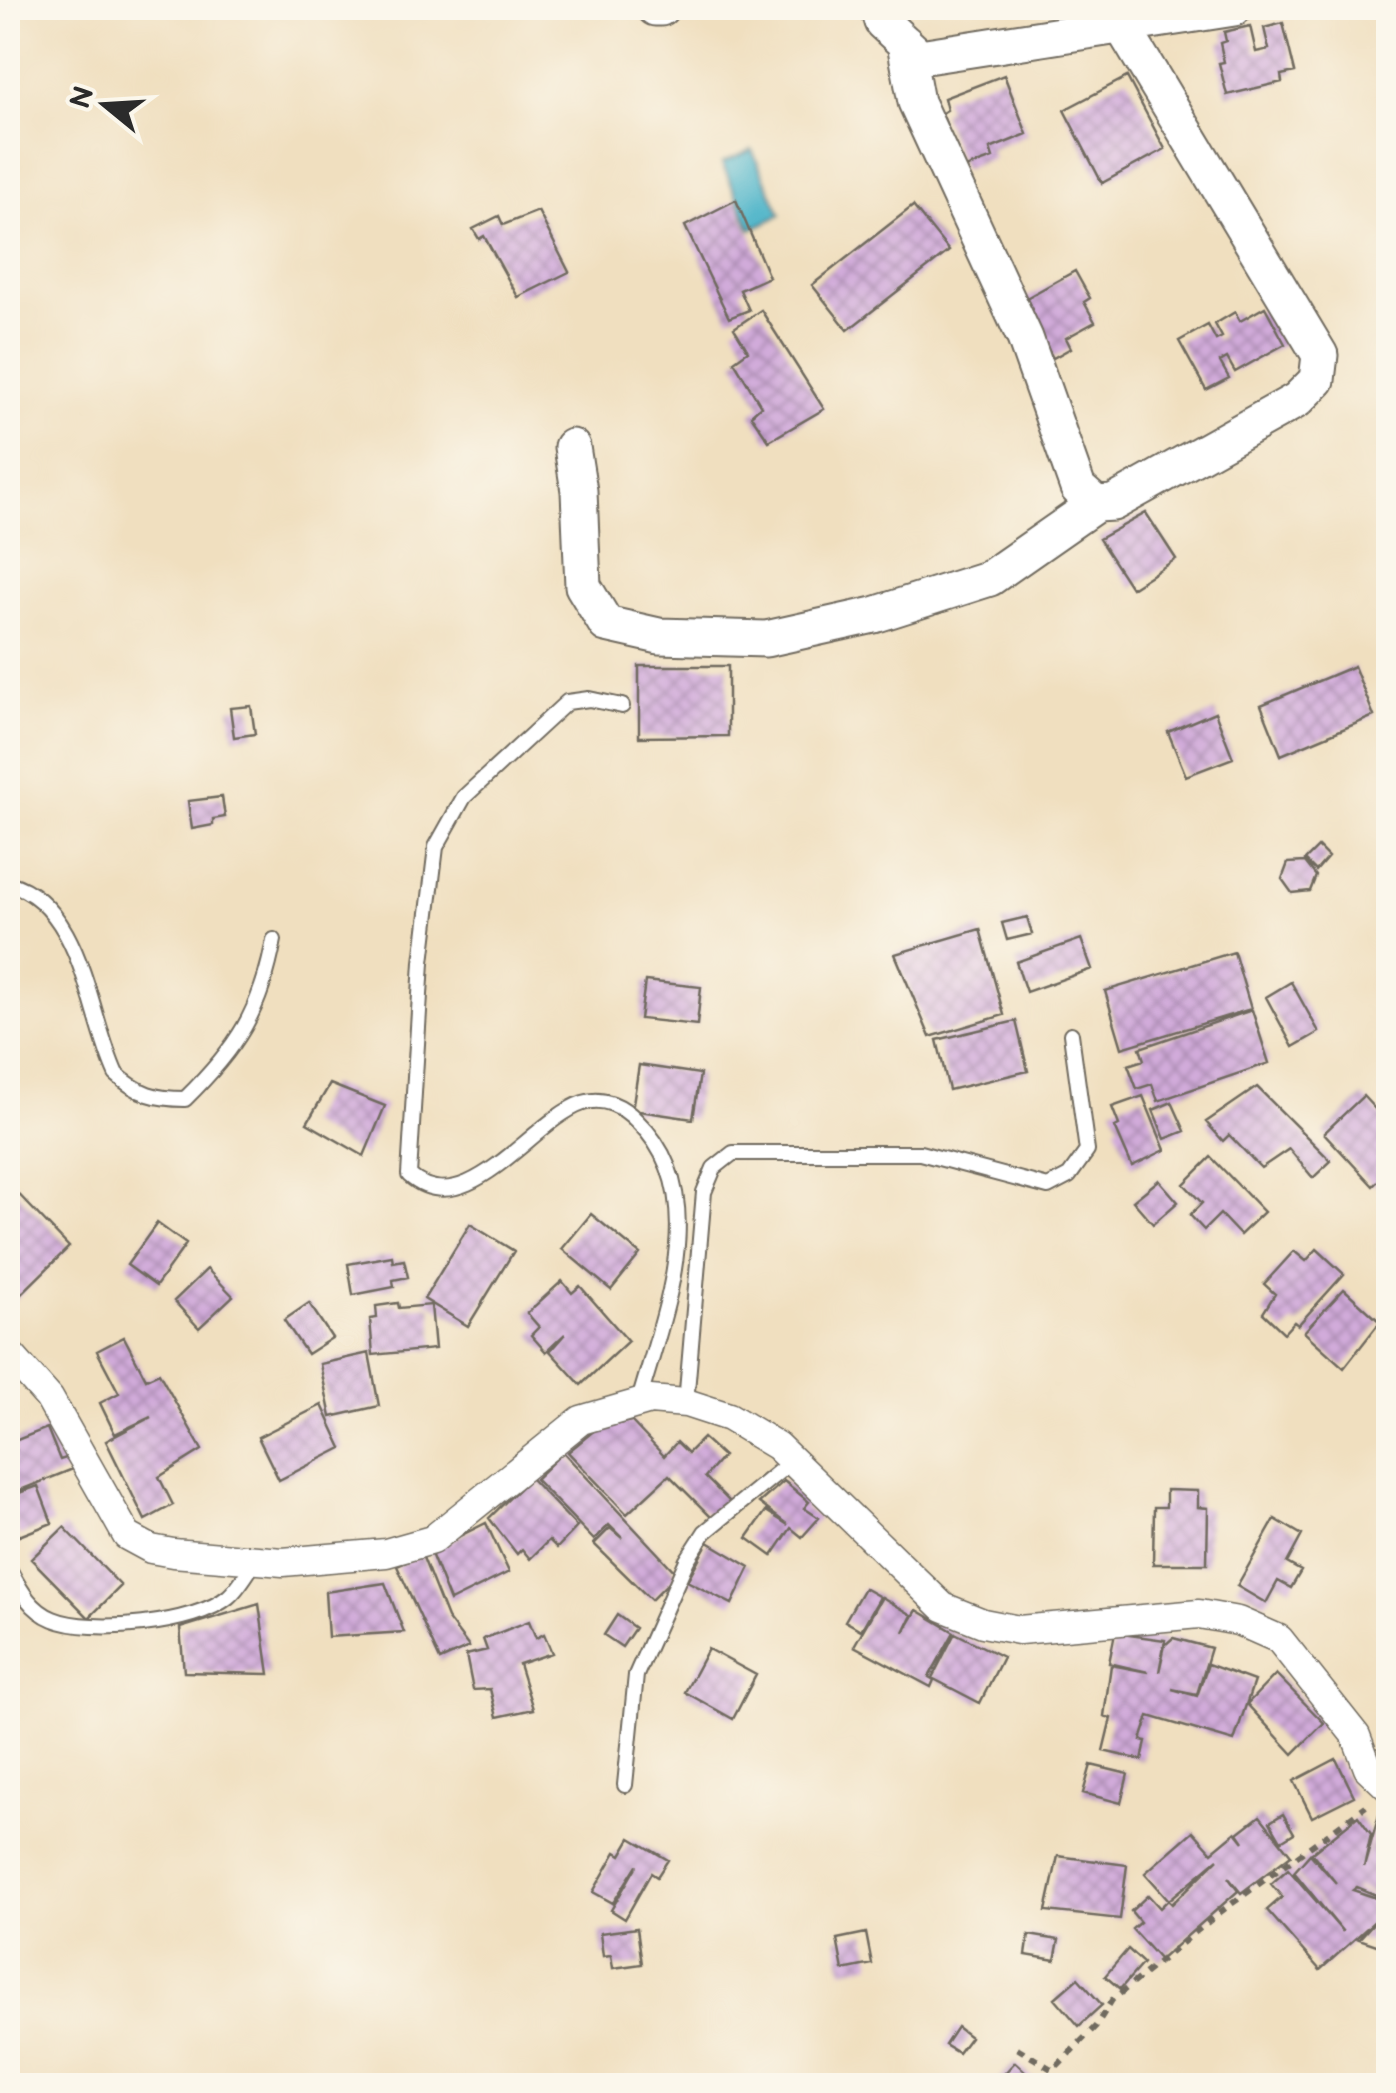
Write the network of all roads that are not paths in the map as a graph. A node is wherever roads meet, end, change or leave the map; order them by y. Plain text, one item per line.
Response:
1 (878, 8) edge
2 (1234, 8) edge
3 (1120, 23) junction
4 (905, 43) junction
5 (572, 447) dead end
6 (1096, 504) junction
7 (622, 706) dead end
8 (8, 883) edge
9 (274, 940) dead end
10 (1071, 1034) dead end
11 (8, 1352) edge
12 (639, 1402) junction
13 (686, 1402) junction
14 (792, 1460) junction
15 (257, 1559) junction
16 (8, 1567) edge
17 (625, 1785) dead end
18 (1381, 1793) edge

1 - 4 street
2 - 3 street
3 - 4 street
3 - 6 street
4 - 6 street
5 - 6 street
7 - 12 lane
8 - 9 lane
10 - 13 lane
11 - 15 street
12 - 13 street
12 - 15 street
13 - 14 street
14 - 17 lane
14 - 18 street
15 - 16 lane

